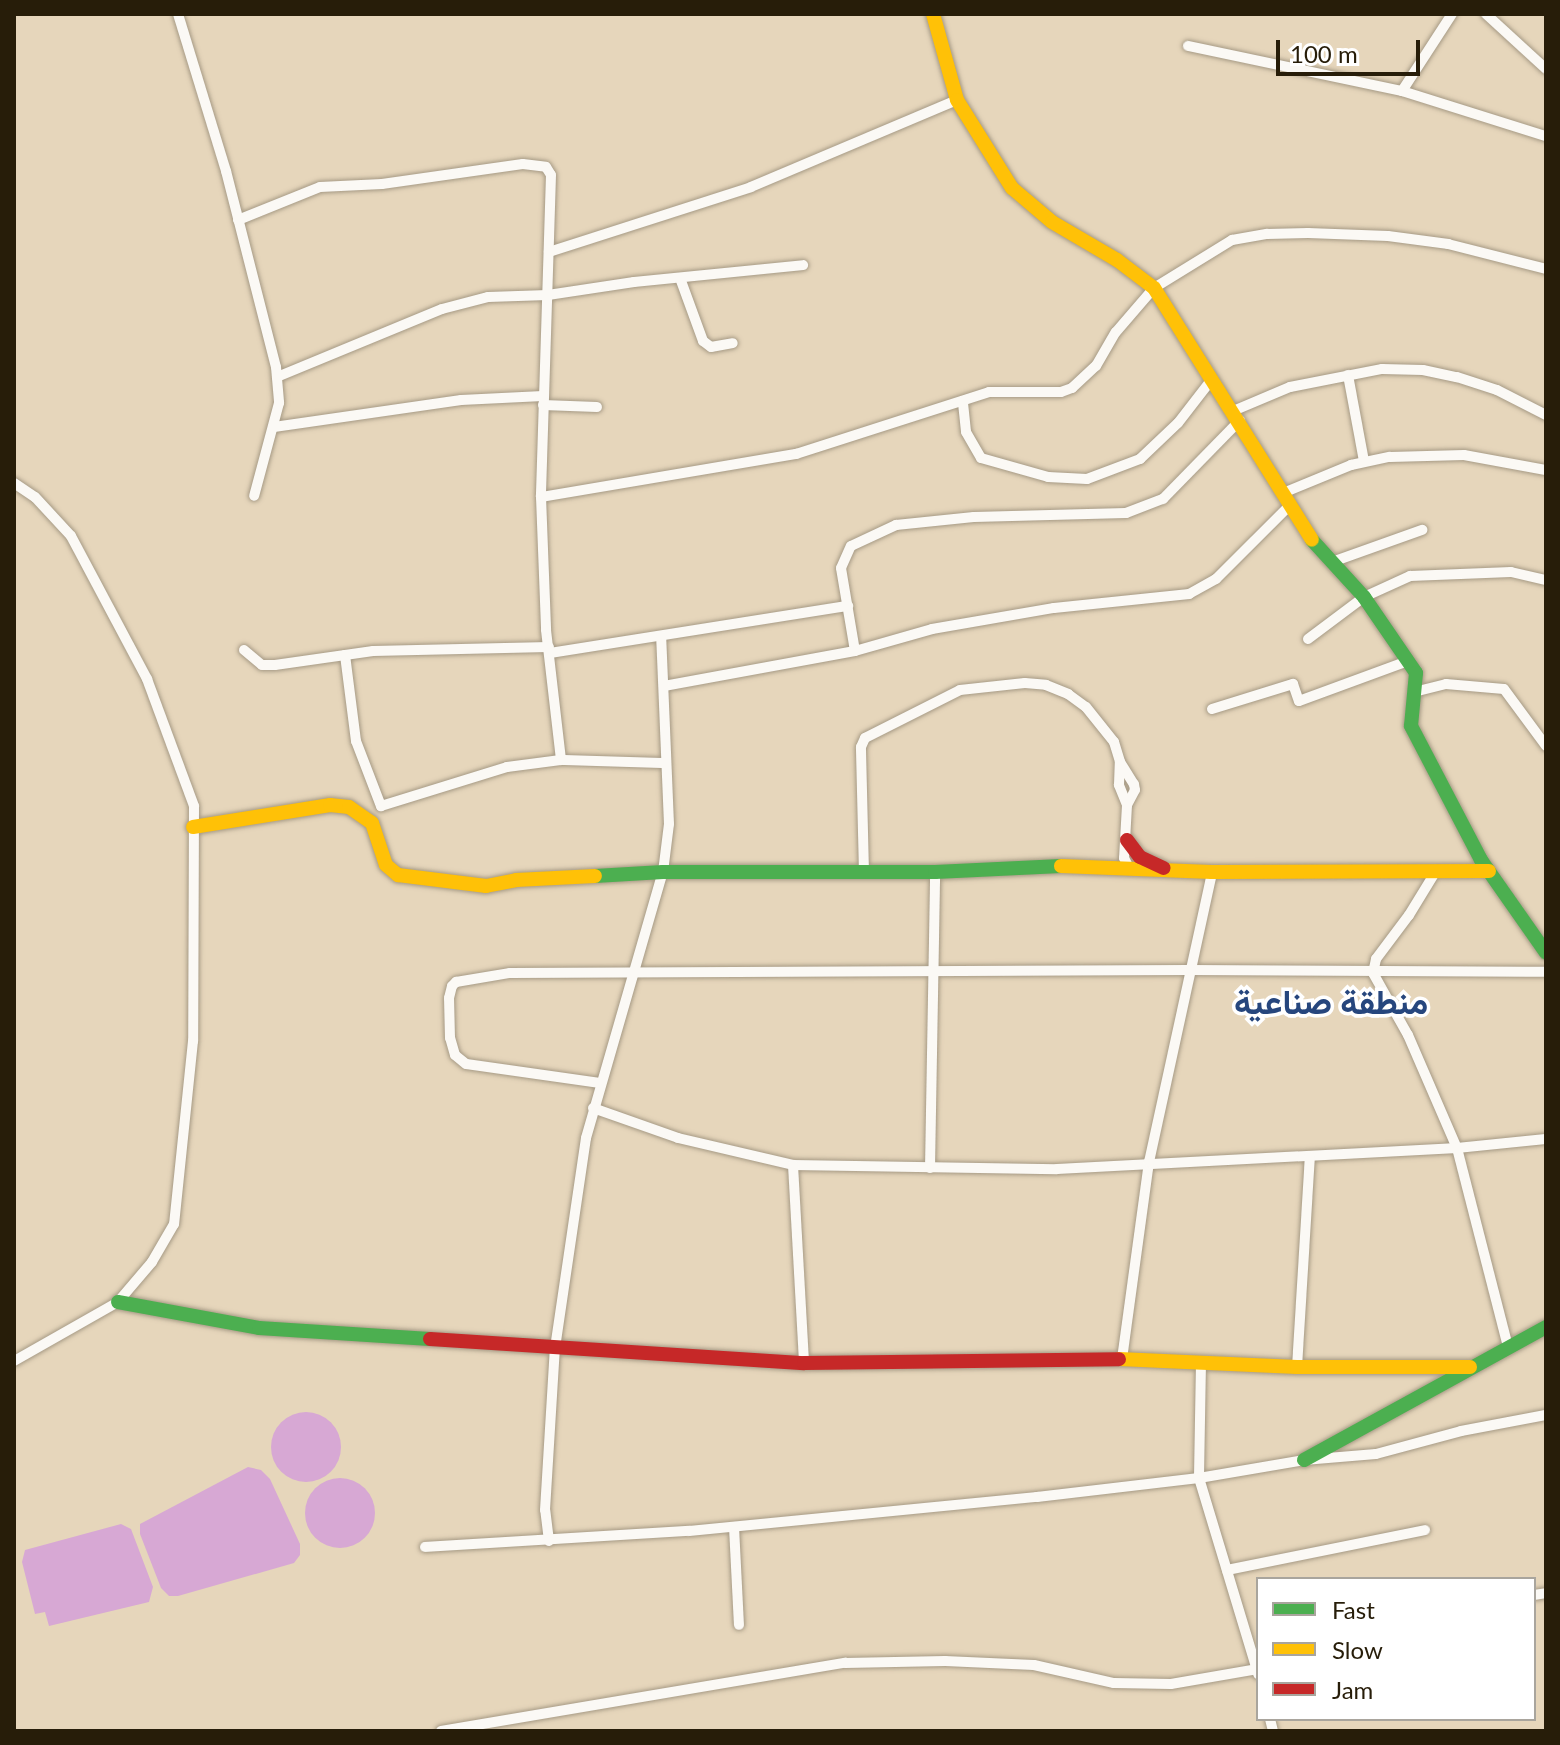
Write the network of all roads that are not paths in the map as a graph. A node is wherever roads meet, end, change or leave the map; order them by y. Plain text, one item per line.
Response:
1 (178, 14) edge
2 (933, 14) edge
3 (1452, 14) edge
4 (1486, 14) edge
5 (1188, 46) dead end
6 (1546, 69) edge
7 (1402, 91) junction
8 (957, 100) junction
9 (1546, 136) edge
10 (238, 220) junction
11 (549, 252) junction
12 (803, 265) dead end
13 (1546, 269) edge
14 (680, 278) junction
15 (1154, 288) junction
16 (548, 295) junction
17 (733, 343) dead end
18 (1348, 375) junction
19 (277, 377) junction
20 (1212, 379) junction
21 (543, 400) junction
22 (963, 403) junction
23 (597, 407) dead end
24 (1546, 415) edge
25 (1236, 416) junction
26 (274, 427) junction
27 (1364, 461) junction
28 (1546, 470) edge
29 (14, 483) edge
30 (254, 496) dead end
31 (541, 497) junction
32 (1286, 499) junction
33 (1422, 530) dead end
34 (1332, 562) junction
35 (1546, 580) edge
36 (1364, 597) junction
37 (848, 606) junction
38 (661, 636) junction
39 (1308, 639) dead end
40 (244, 650) dead end
41 (549, 650) junction
42 (855, 651) junction
43 (345, 655) junction
44 (1408, 661) junction
45 (664, 686) junction
46 (1414, 692) junction
47 (1212, 709) dead end
48 (1546, 746) edge
49 (561, 760) junction
50 (665, 763) junction
51 (193, 827) junction
52 (1478, 855) junction
53 (1126, 857) junction
54 (1441, 871) junction
55 (1489, 871) junction
56 (663, 872) junction
57 (935, 872) junction
58 (1212, 872) junction
59 (864, 873) junction
60 (1546, 953) edge
61 (1189, 970) junction
62 (934, 971) junction
63 (1546, 972) edge
64 (1373, 973) junction
65 (632, 974) junction
66 (600, 1083) junction
67 (593, 1108) junction
68 (1546, 1139) edge
69 (1457, 1148) junction
70 (1310, 1156) junction
71 (1149, 1162) junction
72 (793, 1165) junction
73 (930, 1168) junction
74 (118, 1302) junction
75 (1546, 1327) edge
76 (1508, 1347) junction
77 (555, 1348) junction
78 (1122, 1359) junction
79 (14, 1361) edge
80 (1201, 1362) junction
81 (804, 1363) junction
82 (1297, 1367) junction
83 (1470, 1367) junction
84 (1546, 1415) edge
85 (1304, 1460) junction
86 (1199, 1478) junction
87 (734, 1527) junction
88 (1425, 1530) dead end
89 (549, 1541) junction
90 (425, 1547) dead end
91 (1227, 1570) junction
92 (739, 1625) dead end
93 (1256, 1664) edge
94 (1256, 1671) edge
95 (441, 1731) edge

1 - 10 street
2 - 8 street
3 - 7 street
4 - 6 street
5 - 7 street
7 - 9 street
8 - 11 street
8 - 15 street
10 - 11 street
10 - 19 street
11 - 16 street
12 - 14 street
13 - 15 street
14 - 16 street
14 - 17 street
15 - 20 street
15 - 22 street
16 - 19 street
16 - 21 street
18 - 24 street
18 - 25 street
18 - 27 street
19 - 26 street
20 - 22 street
20 - 25 street
21 - 23 street
21 - 26 street
21 - 31 street
22 - 31 street
25 - 32 street
25 - 37 street
26 - 30 street
27 - 28 street
27 - 32 street
29 - 51 street
31 - 41 street
32 - 34 street
32 - 42 street
33 - 34 street
34 - 36 street
35 - 36 street
36 - 39 street
36 - 44 street
37 - 38 street
37 - 42 street
38 - 41 street
38 - 45 street
40 - 43 street
41 - 43 street
41 - 49 street
42 - 45 street
43 - 49 street
44 - 46 street
44 - 47 street
45 - 50 street
46 - 48 street
46 - 52 street
49 - 50 street
50 - 56 street
51 - 56 street
51 - 74 street
52 - 54 street
52 - 55 street
53 - 57 street
53 - 58 street
53 - 59 street
54 - 55 street
54 - 58 street
54 - 64 street
55 - 60 street
56 - 59 street
56 - 65 street
57 - 59 street
57 - 62 street
58 - 61 street
61 - 62 street
61 - 64 street
61 - 71 street
62 - 65 street
62 - 73 street
63 - 64 street
64 - 69 street
65 - 66 street
65 - 66 street
66 - 67 street
67 - 72 street
67 - 77 street
68 - 69 street
69 - 70 street
69 - 76 street
70 - 71 street
70 - 82 street
71 - 73 street
71 - 78 street
72 - 73 street
72 - 81 street
74 - 77 street
74 - 79 street
75 - 76 street
76 - 83 street
77 - 81 street
77 - 89 street
78 - 80 street
78 - 81 street
80 - 82 street
80 - 86 street
82 - 83 street
83 - 85 street
84 - 85 street
85 - 86 street
86 - 87 street
86 - 91 street
87 - 89 street
87 - 92 street
88 - 91 street
89 - 90 street
91 - 93 street
94 - 95 street

